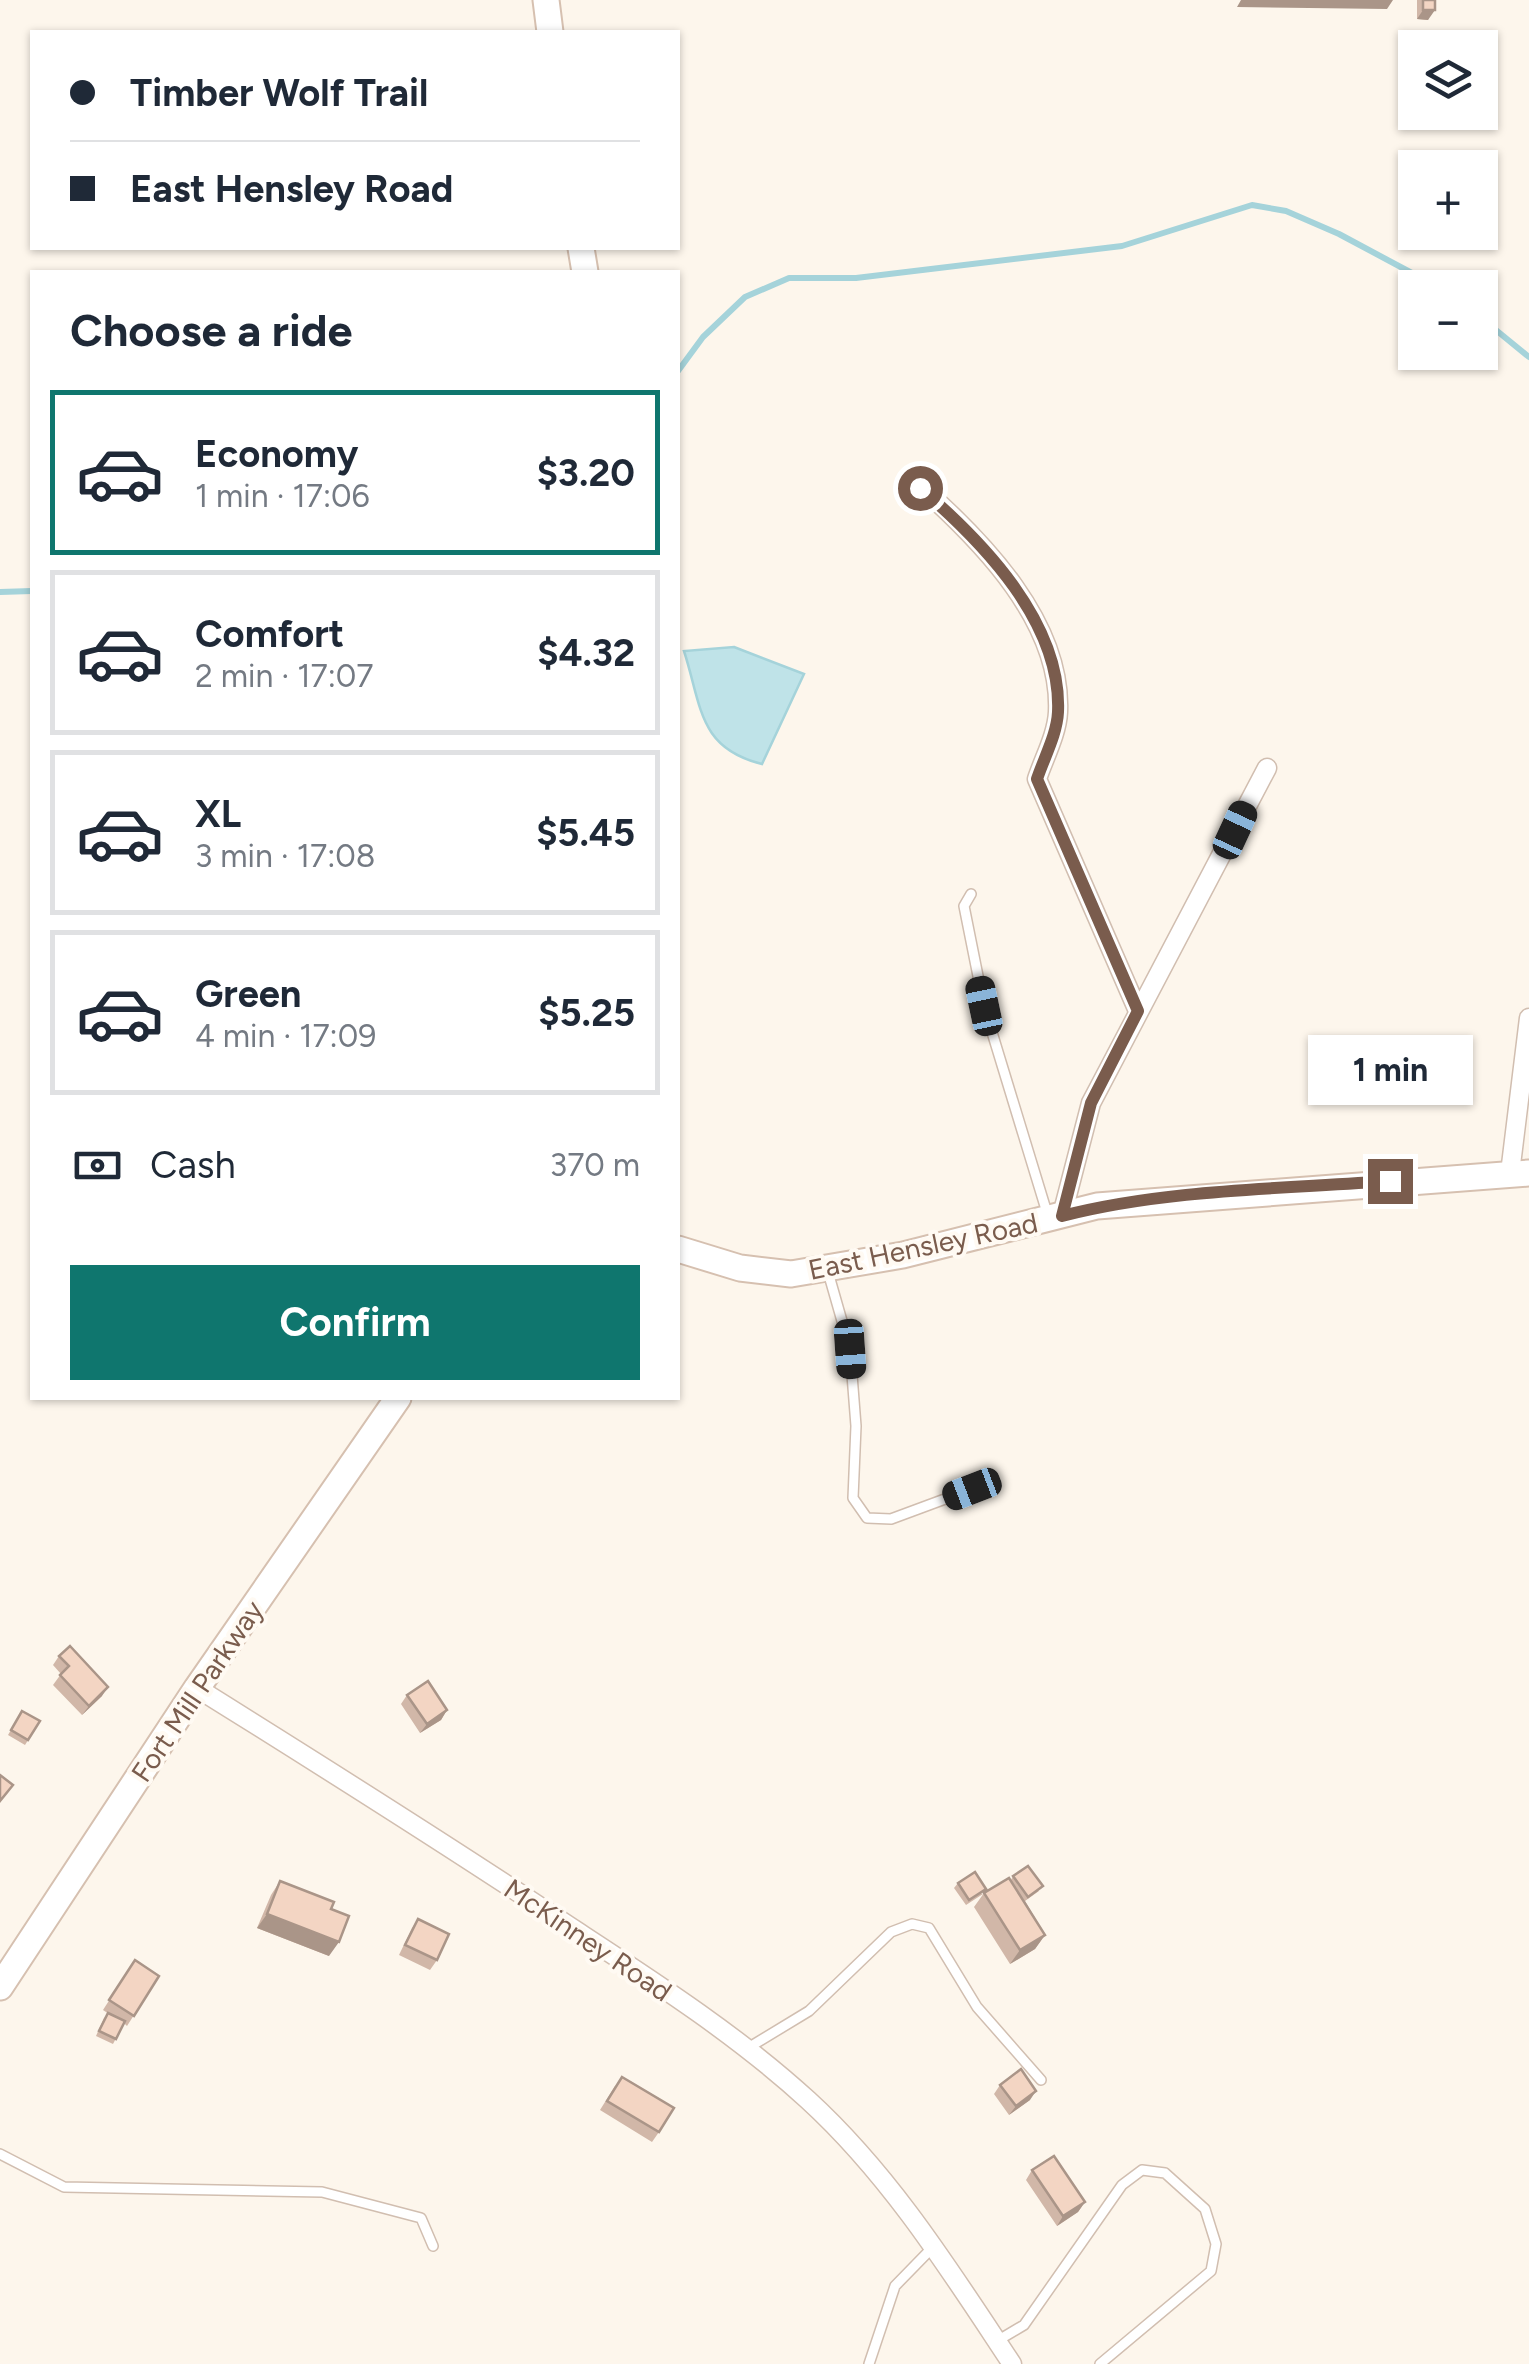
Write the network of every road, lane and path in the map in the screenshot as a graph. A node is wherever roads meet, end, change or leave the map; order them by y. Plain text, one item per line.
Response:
1 (546, 0) edge
2 (550, 30) edge
3 (920, 488) dead end
4 (1267, 768) dead end
5 (971, 894) dead end
6 (1138, 1011) junction
7 (1529, 1018) edge
8 (1520, 1173) edge
9 (1056, 1217) junction
10 (680, 1250) edge
11 (827, 1270) junction
12 (397, 1400) edge
13 (972, 1489) dead end
14 (197, 1688) junction
15 (0, 1987) edge
16 (746, 2050) junction
17 (1041, 2080) dead end
18 (0, 2154) edge
19 (433, 2246) dead end
20 (934, 2246) junction
21 (997, 2341) junction
22 (869, 2364) edge
23 (1012, 2364) edge
24 (1100, 2364) edge

1 - 2 main road
3 - 6 street
4 - 6 street
5 - 9 lane
6 - 9 street
7 - 8 street
8 - 9 main road, East Hensley Road
9 - 11 main road, East Hensley Road
10 - 11 main road, East Hensley Road
11 - 13 lane
12 - 14 main road, Fort Mill Parkway
14 - 15 main road, Fort Mill Parkway
14 - 16 street, McKinney Road
16 - 17 lane
16 - 20 street, McKinney Road
18 - 19 lane
20 - 21 street, McKinney Road
20 - 22 lane
21 - 23 street, McKinney Road
21 - 24 lane

